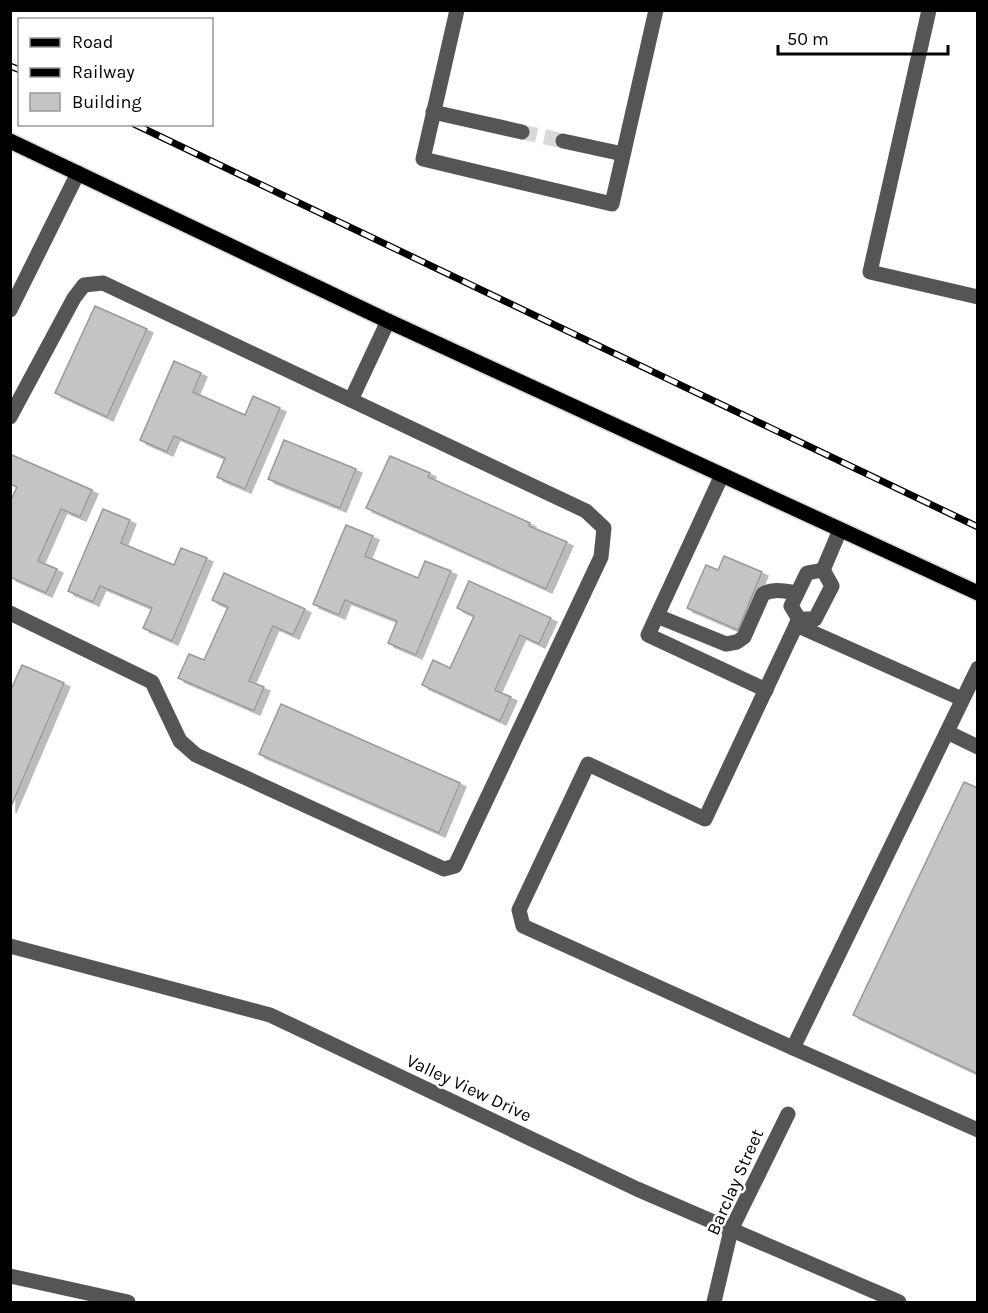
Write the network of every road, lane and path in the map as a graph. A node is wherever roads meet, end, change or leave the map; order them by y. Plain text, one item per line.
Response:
1 (457, 10) edge
2 (656, 10) edge
3 (929, 10) edge
4 (434, 112) junction
5 (522, 132) tunnel mouth
6 (10, 141) edge
7 (563, 141) tunnel mouth
8 (623, 154) junction
9 (78, 173) junction
10 (978, 297) edge
11 (10, 310) edge
12 (388, 321) junction
13 (351, 400) junction
14 (10, 417) edge
15 (722, 475) junction
16 (840, 530) junction
17 (823, 570) junction
18 (797, 593) junction
19 (978, 593) edge
20 (10, 613) edge
21 (657, 616) junction
22 (797, 622) junction
23 (978, 668) edge
24 (766, 690) junction
25 (962, 699) junction
26 (947, 732) junction
27 (978, 747) edge
28 (10, 946) edge
29 (793, 1048) junction
30 (788, 1114) dead end
31 (978, 1130) edge
32 (731, 1230) junction
33 (10, 1276) edge
34 (128, 1302) edge
35 (714, 1302) edge
36 (899, 1302) edge

1 - 4 street
2 - 8 street
3 - 10 street
4 - 5 street
4 - 8 street
6 - 9 main road
7 - 8 street
9 - 11 street
9 - 12 main road
12 - 13 street
12 - 15 main road
13 - 14 street
13 - 20 street
15 - 16 main road
15 - 21 street
16 - 17 street
16 - 19 main road
17 - 18 street
17 - 22 street
18 - 21 street
18 - 22 street
21 - 24 street
22 - 24 street
22 - 25 street
23 - 25 street
24 - 29 street
25 - 26 street
26 - 27 street
26 - 29 street
28 - 32 street, Valley View Drive
29 - 31 street
30 - 32 street, Barclay Street
32 - 35 street, Barclay Street
32 - 36 street, Valley View Drive
33 - 34 street

